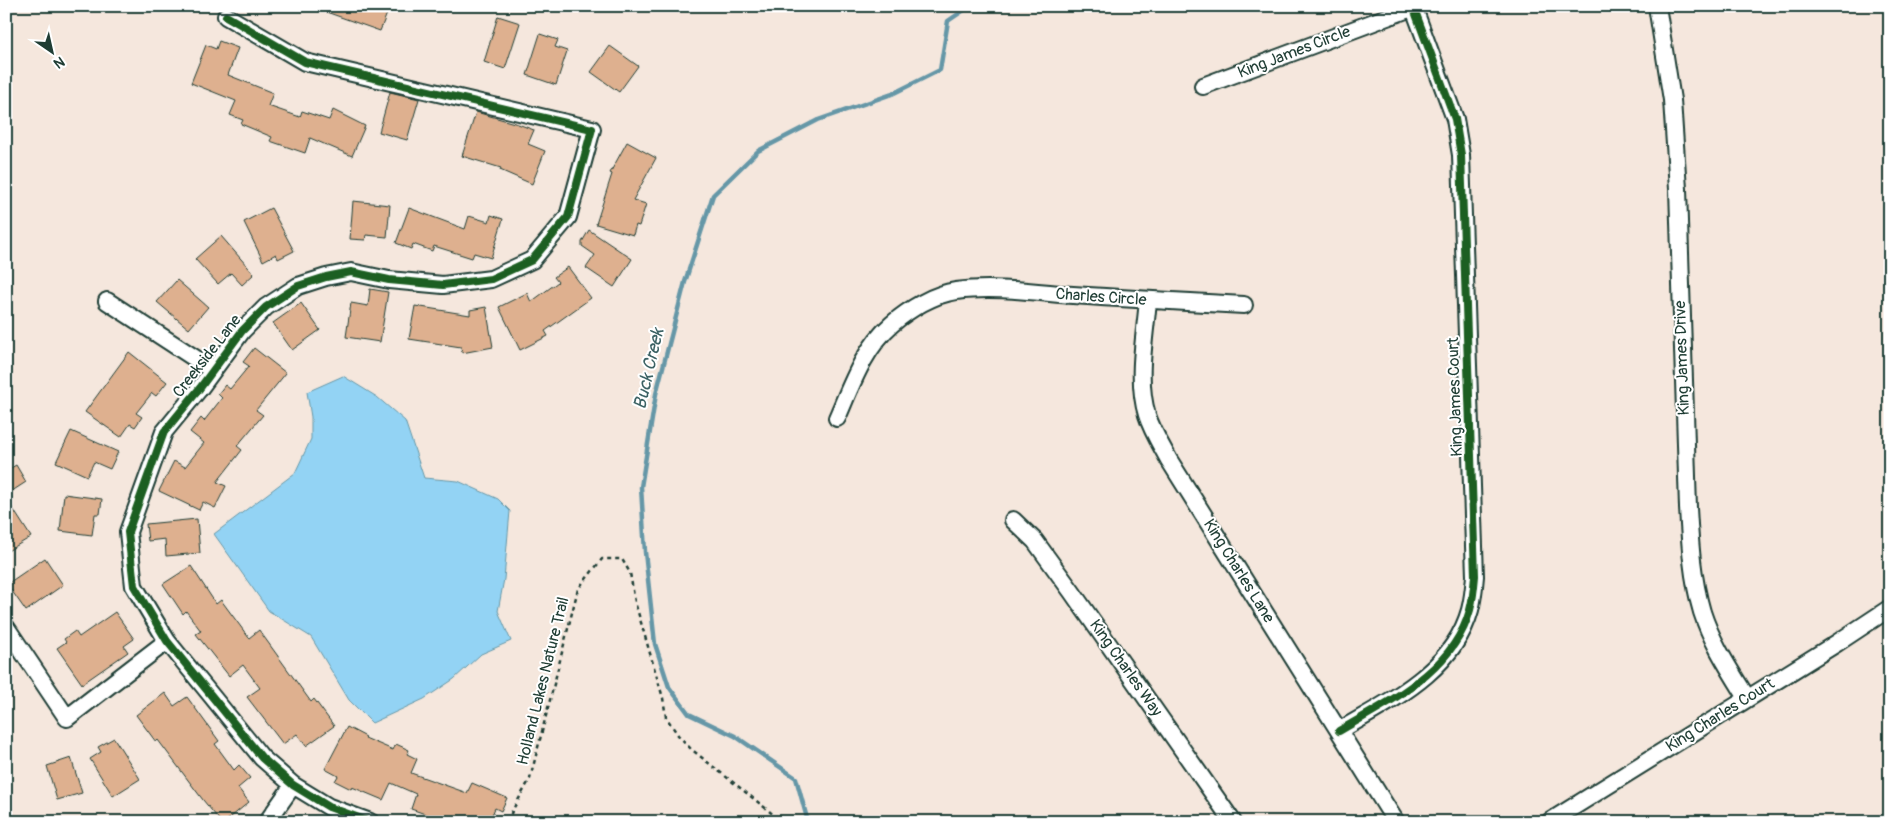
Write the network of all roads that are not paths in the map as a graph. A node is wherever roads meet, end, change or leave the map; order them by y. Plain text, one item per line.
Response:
1 (1657, 6) edge
2 (1413, 7) edge
3 (226, 16) dead end
4 (1203, 86) dead end
5 (1148, 300) junction
6 (106, 301) dead end
7 (1244, 305) dead end
8 (213, 370) junction
9 (837, 418) dead end
10 (1013, 520) dead end
11 (1890, 608) edge
12 (6, 627) edge
13 (167, 641) junction
14 (1747, 698) junction
15 (1339, 732) junction
16 (292, 785) junction
17 (267, 822) edge
18 (370, 822) edge
19 (1233, 822) edge
20 (1396, 822) edge
21 (1549, 822) edge

1 - 14 street, King James Drive
2 - 4 street, King James Circle
2 - 15 street, King James Court
3 - 8 street, Creekside Lane
5 - 7 street, Charles Circle
5 - 9 street, Charles Circle
5 - 15 street, King Charles Lane
6 - 8 street
8 - 13 street, Creekside Lane
10 - 19 street, King Charles Way
11 - 14 street, King Charles Court
12 - 13 street
13 - 16 street, Creekside Lane
14 - 21 street, King Charles Court
15 - 20 street, King Charles Lane
16 - 17 street
16 - 18 street, Creekside Lane

